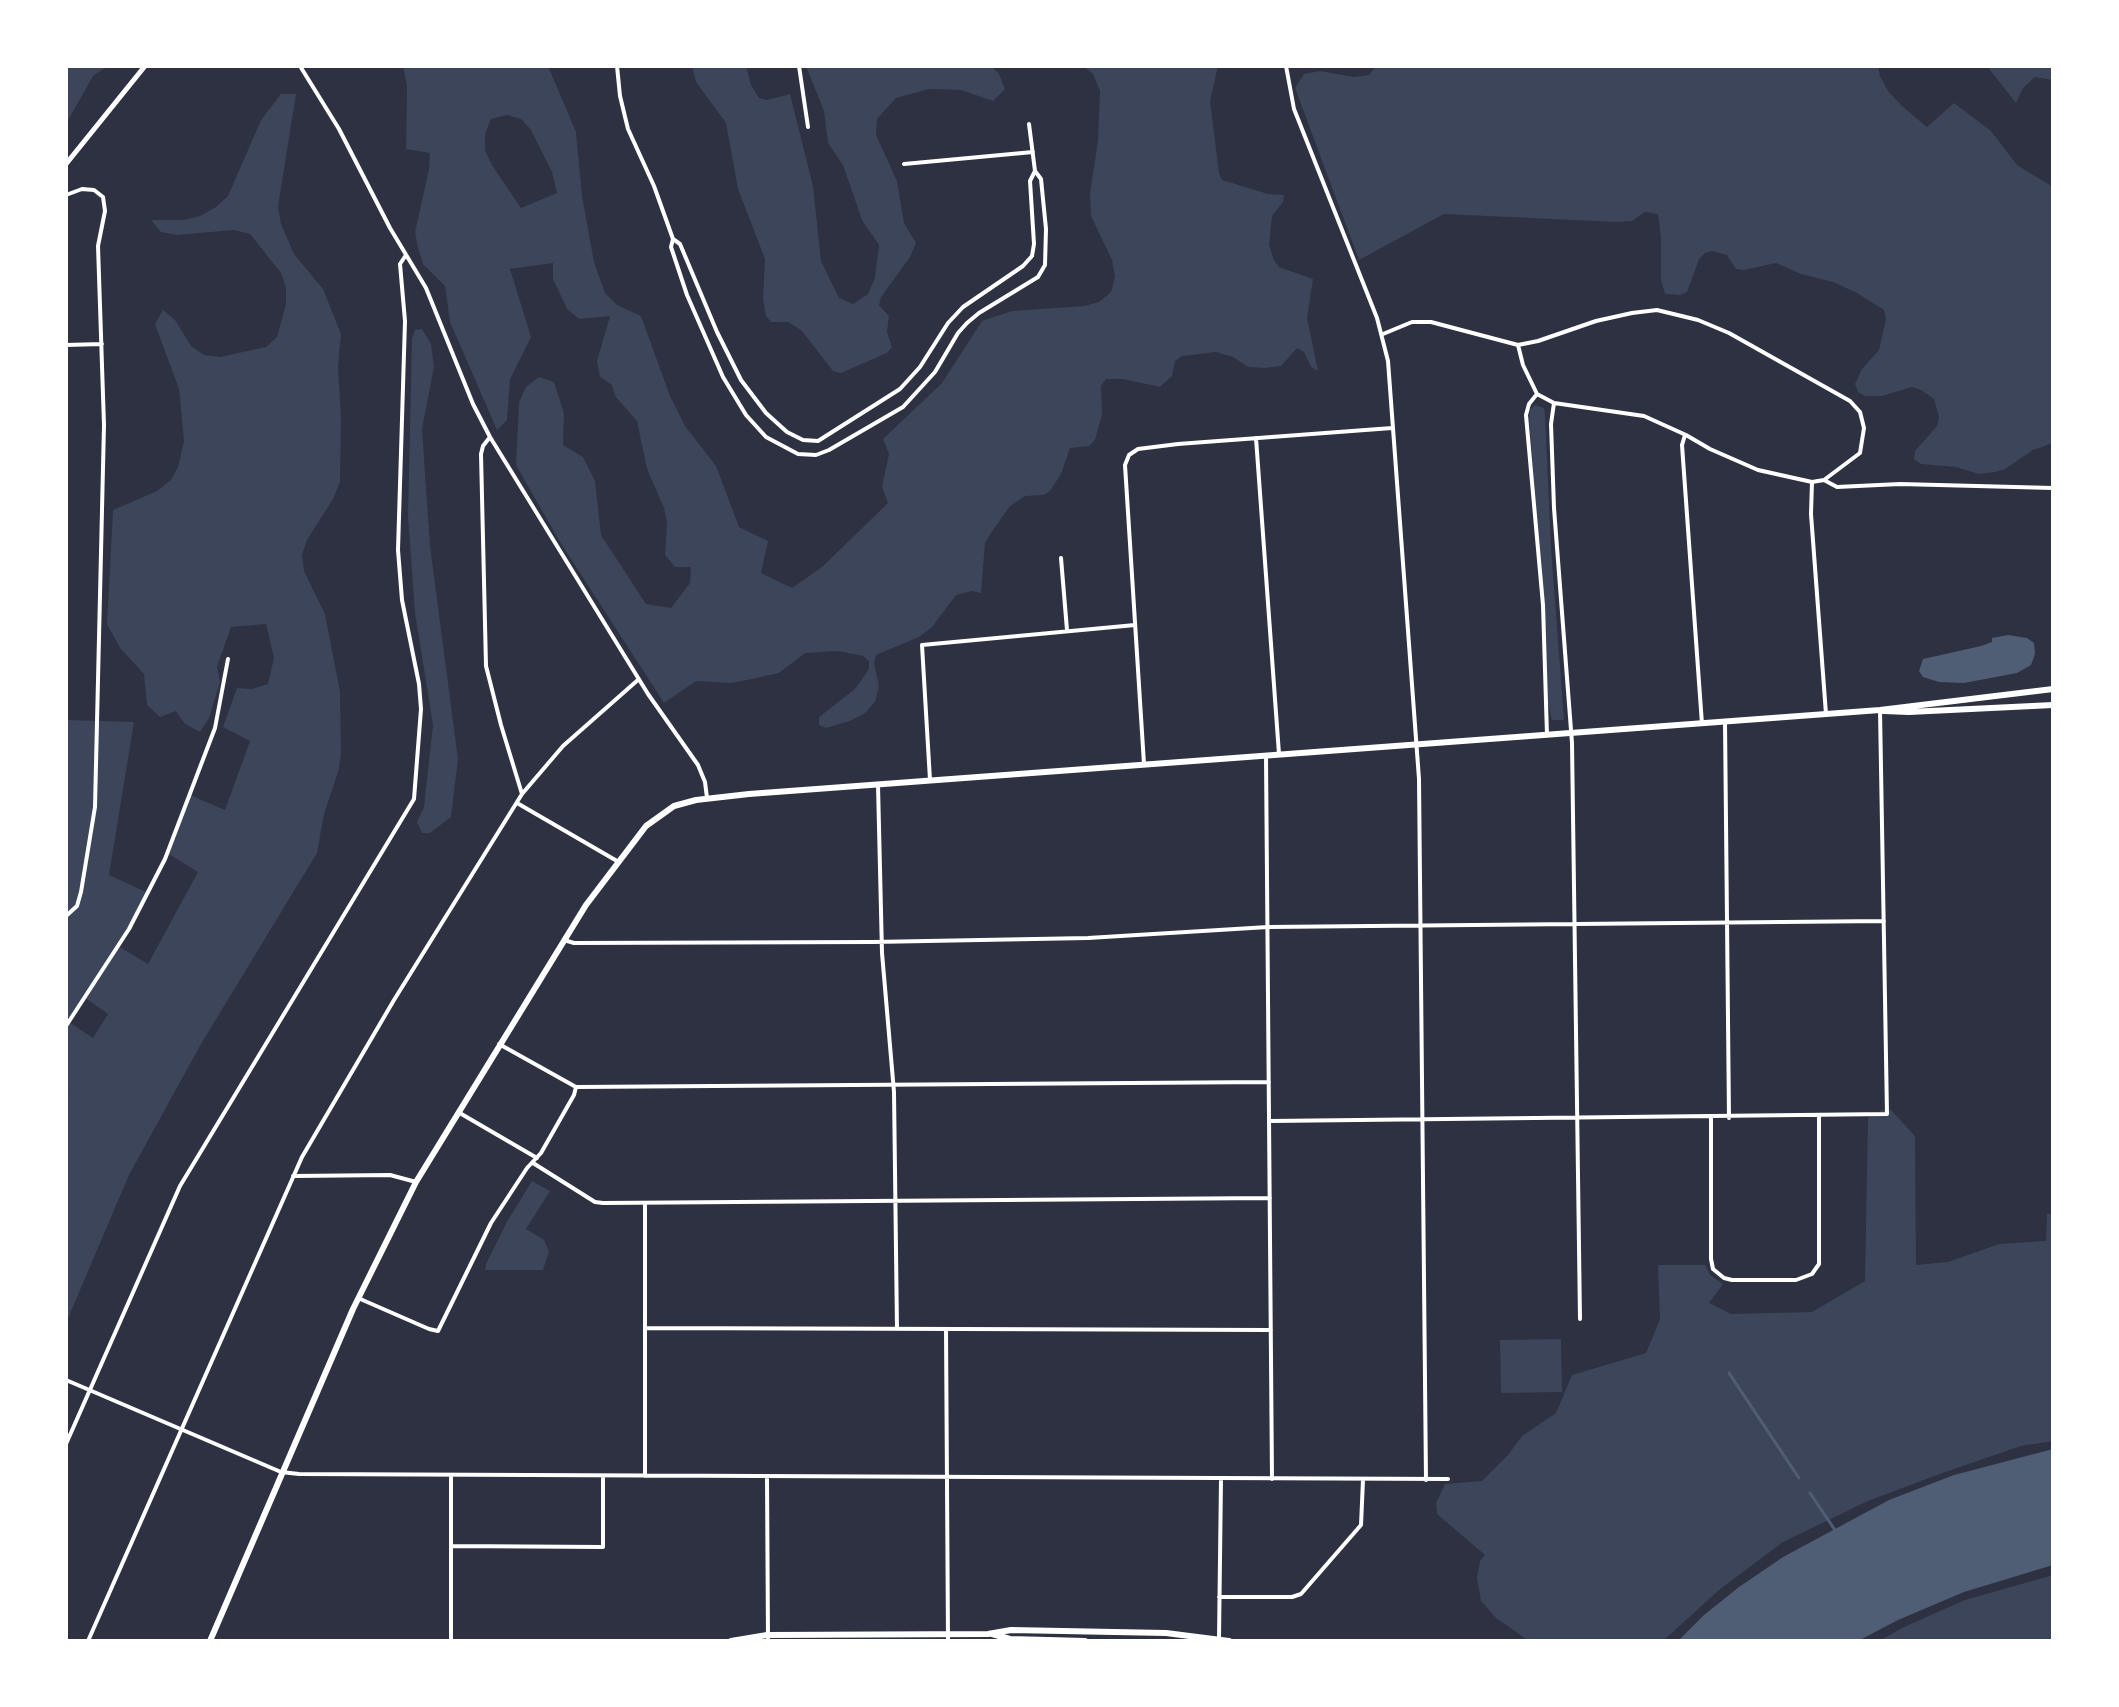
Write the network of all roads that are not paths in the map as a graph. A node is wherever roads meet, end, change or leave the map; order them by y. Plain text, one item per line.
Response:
1 (145, 66) edge
2 (300, 66) edge
3 (617, 66) edge
4 (799, 66) edge
5 (1286, 66) edge
6 (1029, 124) dead end
7 (808, 127) dead end
8 (1033, 152) junction
9 (66, 164) edge
10 (904, 164) dead end
11 (1035, 171) junction
12 (66, 195) edge
13 (673, 239) junction
14 (406, 255) junction
15 (1383, 334) junction
16 (102, 344) junction
17 (66, 345) edge
18 (1518, 345) junction
19 (1537, 394) junction
20 (1554, 403) junction
21 (1392, 428) junction
22 (1686, 435) junction
23 (490, 437) junction
24 (1256, 438) junction
25 (1824, 480) junction
26 (1812, 482) junction
27 (2053, 488) edge
28 (1061, 558) dead end
29 (1136, 625) junction
30 (1067, 630) junction
31 (228, 659) dead end
32 (639, 679) junction
33 (2053, 689) edge
34 (2053, 705) edge
35 (1880, 710) junction
36 (1826, 714) junction
37 (1725, 722) junction
38 (1702, 724) junction
39 (1571, 733) junction
40 (1547, 735) junction
41 (1417, 744) junction
42 (1279, 754) junction
43 (1266, 755) junction
44 (1144, 764) junction
45 (930, 780) junction
46 (878, 785) junction
47 (522, 794) junction
48 (707, 798) junction
49 (517, 803) junction
50 (617, 861) junction
51 (66, 916) edge
52 (1884, 921) junction
53 (1728, 923) junction
54 (1575, 925) junction
55 (1421, 926) junction
56 (1268, 927) junction
57 (563, 939) junction
58 (881, 941) junction
59 (66, 1026) edge
60 (499, 1044) junction
61 (1269, 1082) junction
62 (892, 1085) junction
63 (576, 1087) junction
64 (458, 1112) junction
65 (1819, 1116) junction
66 (1711, 1118) junction
67 (1729, 1118) junction
68 (1577, 1119) junction
69 (1270, 1121) junction
70 (1422, 1121) junction
71 (535, 1160) junction
72 (293, 1176) junction
73 (416, 1182) junction
74 (1270, 1198) junction
75 (895, 1201) junction
76 (645, 1203) junction
77 (358, 1298) junction
78 (1580, 1319) dead end
79 (645, 1328) junction
80 (897, 1329) junction
81 (946, 1329) junction
82 (1271, 1330) junction
83 (66, 1380) edge
84 (89, 1390) junction
85 (180, 1429) junction
86 (66, 1444) edge
87 (281, 1472) junction
88 (451, 1475) junction
89 (603, 1476) junction
90 (645, 1476) junction
91 (767, 1477) junction
92 (947, 1478) junction
93 (1221, 1479) junction
94 (1272, 1479) junction
95 (1448, 1479) dead end
96 (1363, 1480) junction
97 (1426, 1480) junction
98 (451, 1546) junction
99 (1219, 1597) junction
100 (988, 1634) junction
101 (948, 1637) edge
102 (768, 1638) edge
103 (833, 1638) edge
104 (1219, 1639) junction
105 (88, 1641) edge
106 (210, 1641) edge
107 (451, 1641) edge
108 (731, 1641) edge
109 (1085, 1641) edge
110 (1229, 1641) edge

1 - 9 street
2 - 14 street
3 - 13 street
4 - 7 street
5 - 15 street
6 - 8 street
8 - 10 street
8 - 11 street
11 - 13 street
11 - 13 street
12 - 16 street
14 - 23 street
14 - 84 street
15 - 18 street
15 - 21 street
16 - 17 street
16 - 51 street
18 - 19 street
18 - 25 street
19 - 20 street
19 - 40 street
20 - 22 street
20 - 39 street
21 - 24 street
21 - 41 street
22 - 26 street
22 - 38 street
23 - 32 street
23 - 47 street
24 - 29 street
24 - 42 street
25 - 26 street
25 - 27 street
26 - 36 street
28 - 30 street
29 - 30 street
29 - 44 street
30 - 45 street
31 - 59 street
32 - 47 street
32 - 48 street
33 - 35 main road
34 - 35 main road
35 - 36 main road
35 - 52 street
36 - 37 main road
37 - 38 main road
37 - 53 street
38 - 39 main road
39 - 40 main road
39 - 54 street
40 - 41 main road
41 - 42 main road
41 - 55 street
42 - 43 main road
43 - 44 main road
43 - 56 street
44 - 45 main road
45 - 46 main road
46 - 48 main road
46 - 58 street
47 - 49 street
48 - 50 main road
49 - 50 street
49 - 72 street
50 - 57 main road
52 - 53 street
52 - 65 street
53 - 54 street
53 - 67 street
54 - 55 street
54 - 68 street
55 - 56 street
55 - 70 street
56 - 58 street
56 - 61 street
57 - 58 street
57 - 60 main road
58 - 62 street
60 - 63 street
60 - 64 main road
61 - 62 street
61 - 69 street
62 - 63 street
62 - 75 street
63 - 71 street
64 - 71 street
64 - 73 main road
65 - 66 street
65 - 67 street
66 - 67 street
66 - 68 street
68 - 70 street
68 - 78 street
69 - 70 street
69 - 74 street
70 - 97 street
71 - 76 street
71 - 77 street
72 - 73 street
72 - 85 street
73 - 77 main road
74 - 75 street
74 - 82 street
75 - 76 street
75 - 80 street
76 - 79 street
77 - 87 main road
79 - 80 street
79 - 90 street
80 - 81 street
81 - 82 street
81 - 92 street
82 - 94 street
83 - 84 street
84 - 85 street
84 - 86 street
85 - 87 street
85 - 105 street
87 - 88 street
87 - 106 main road
88 - 89 street
88 - 98 street
89 - 90 street
89 - 98 street
90 - 91 street
91 - 92 street
91 - 102 street
92 - 93 street
92 - 101 street
93 - 94 street
93 - 99 street
94 - 96 street
95 - 97 street
96 - 97 street
96 - 99 street
98 - 107 street
99 - 104 street
100 - 101 main road
100 - 104 main road
100 - 109 main road
101 - 103 main road
102 - 103 main road
102 - 108 main road
104 - 110 main road

